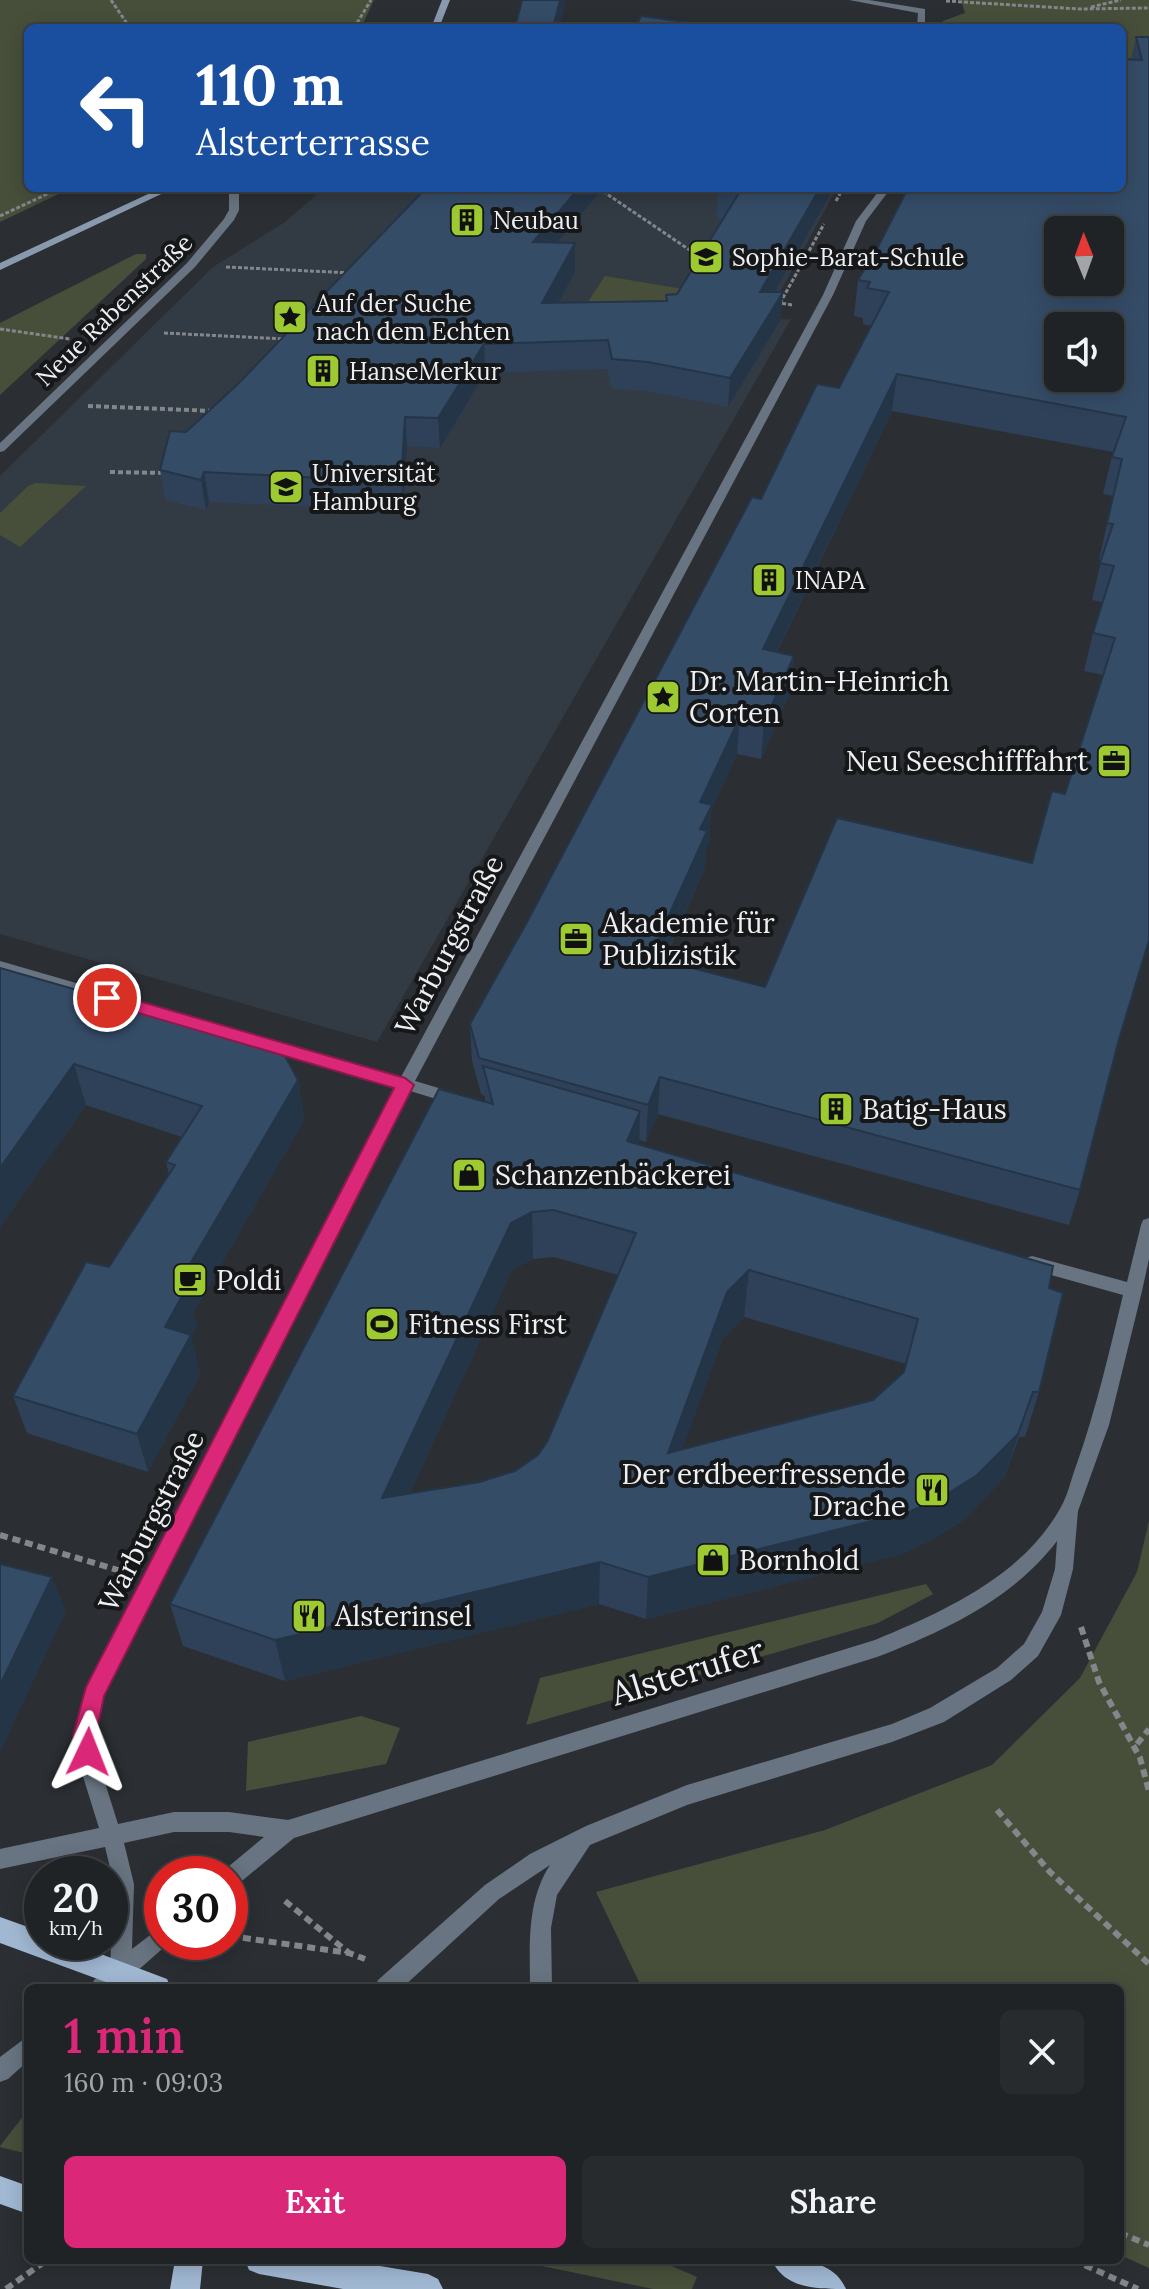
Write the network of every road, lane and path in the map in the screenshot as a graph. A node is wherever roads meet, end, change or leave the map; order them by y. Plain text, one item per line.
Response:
1 (111, 0) edge
2 (371, 0) edge
3 (446, 0) edge
4 (853, 0) edge
5 (1121, 0) edge
6 (1149, 8) edge
7 (1080, 9) junction
8 (922, 11) junction
9 (127, 24) edge
10 (356, 24) edge
11 (437, 24) edge
12 (921, 24) edge
13 (51, 192) edge
14 (160, 192) edge
15 (234, 192) edge
16 (604, 192) edge
17 (883, 192) edge
18 (0, 216) edge
19 (191, 265) junction
20 (711, 265) edge
21 (0, 267) edge
22 (358, 273) edge
23 (0, 329) edge
24 (126, 329) junction
25 (295, 340) edge
26 (108, 344) junction
27 (46, 404) junction
28 (228, 411) edge
29 (0, 449) edge
30 (110, 472) dead end
31 (172, 473) edge
32 (0, 966) edge
33 (405, 1085) junction
34 (467, 1102) edge
35 (1149, 1225) edge
36 (1013, 1257) edge
37 (1134, 1291) junction
38 (1069, 1511) junction
39 (0, 1535) edge
40 (153, 1580) junction
41 (1080, 1613) dead end
42 (1149, 1729) edge
43 (1137, 1744) junction
44 (1149, 1791) edge
45 (997, 1810) dead end
46 (288, 1830) junction
47 (593, 1833) junction
48 (113, 1835) junction
49 (0, 1859) edge
50 (248, 1863) edge
51 (285, 1901) dead end
52 (0, 1930) edge
53 (248, 1939) edge
54 (144, 1955) edge
55 (1149, 1964) edge
56 (116, 1983) edge
57 (390, 1984) edge
58 (541, 1984) edge
59 (24, 2050) edge
60 (0, 2071) edge
61 (0, 2190) edge
62 (24, 2199) edge
63 (1124, 2235) edge
64 (1149, 2245) edge
65 (41, 2264) edge
66 (188, 2264) edge
67 (282, 2264) edge
68 (792, 2264) edge
69 (1082, 2264) edge
70 (6, 2289) edge
71 (185, 2289) edge
72 (428, 2289) edge
73 (831, 2289) edge
74 (1138, 2289) edge

1 - 9 path
2 - 10 path
3 - 11 street
4 - 8 street
5 - 7 path
6 - 7 path
7 - 8 path
8 - 12 street
13 - 18 path
14 - 21 street
15 - 19 street, Neue Rabenstraße
16 - 20 path
17 - 33 street, Warburgstraße
19 - 22 path
19 - 24 street, Neue Rabenstraße
23 - 26 path
24 - 25 path
24 - 26 street, Neue Rabenstraße
26 - 27 street, Neue Rabenstraße
27 - 28 path
27 - 29 street, Neue Rabenstraße
30 - 31 path
32 - 33 street
33 - 34 street
33 - 40 street, Warburgstraße
35 - 37 street, Alsterufer
36 - 37 street
37 - 38 street, Alsterufer
38 - 46 street, Alsterufer
38 - 47 street, Alsterufer
39 - 40 path
40 - 48 street, Warburgstraße
41 - 43 path
42 - 43 path
43 - 44 path
45 - 55 path
46 - 48 street, Alsterufer
46 - 50 street, Alsterufer
47 - 57 street, Alsterufer
47 - 58 street, Alsterufer
48 - 49 street, Alsterufer
48 - 56 street, Warburgstraße
51 - 53 path
52 - 56 main road
54 - 56 street
59 - 60 street
61 - 62 main road
63 - 64 path
65 - 70 path
66 - 71 main road
67 - 72 main road
68 - 73 main road
69 - 74 path

